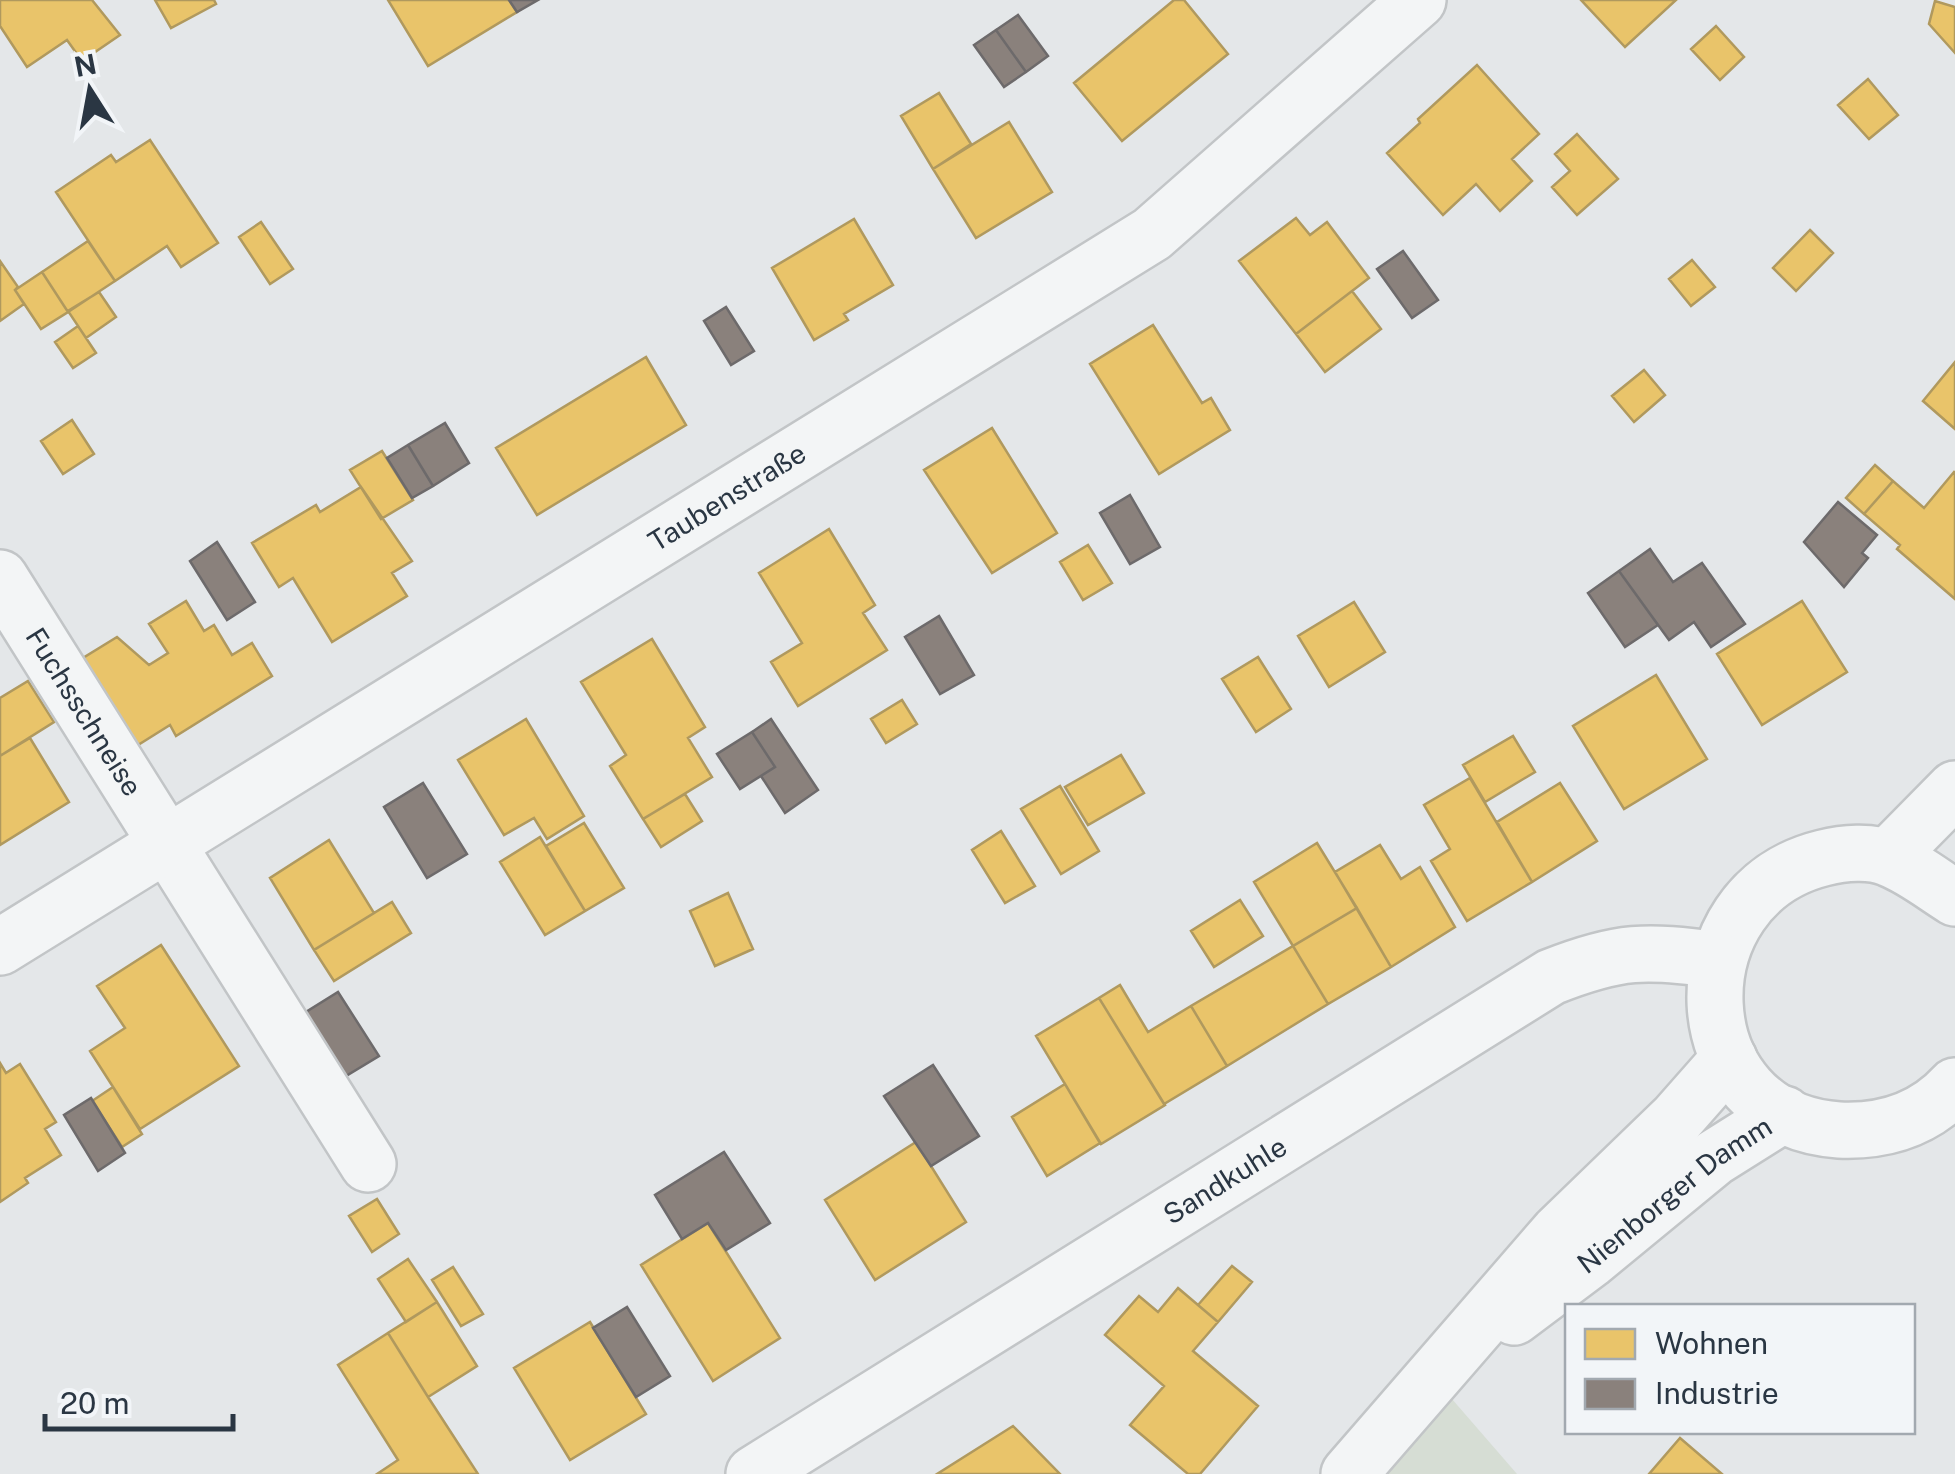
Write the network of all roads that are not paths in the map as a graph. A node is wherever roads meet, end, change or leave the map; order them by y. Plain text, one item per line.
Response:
1 (1418, 0) edge
2 (0, 578) edge
3 (1955, 790) edge
4 (166, 844) junction
5 (1888, 857) junction
6 (1955, 898) edge
7 (0, 947) edge
8 (1718, 960) junction
9 (1728, 1059) junction
10 (1950, 1104) edge
11 (1784, 1114) junction
12 (368, 1164) dead end
13 (1424, 1386) junction
14 (754, 1474) edge
15 (1349, 1474) edge

1 - 4 street, Taubenstraße
2 - 4 street, Fuchsschneise
3 - 5 street
4 - 7 street, Taubenstraße
4 - 12 street, Fuchsschneise
5 - 6 street
5 - 8 street
8 - 9 street
8 - 14 street, Sandkuhle
9 - 11 street
9 - 13 street, Nienborger Damm
10 - 11 street
11 - 13 street, Nienborger Damm
13 - 15 street, Nienborger Damm

